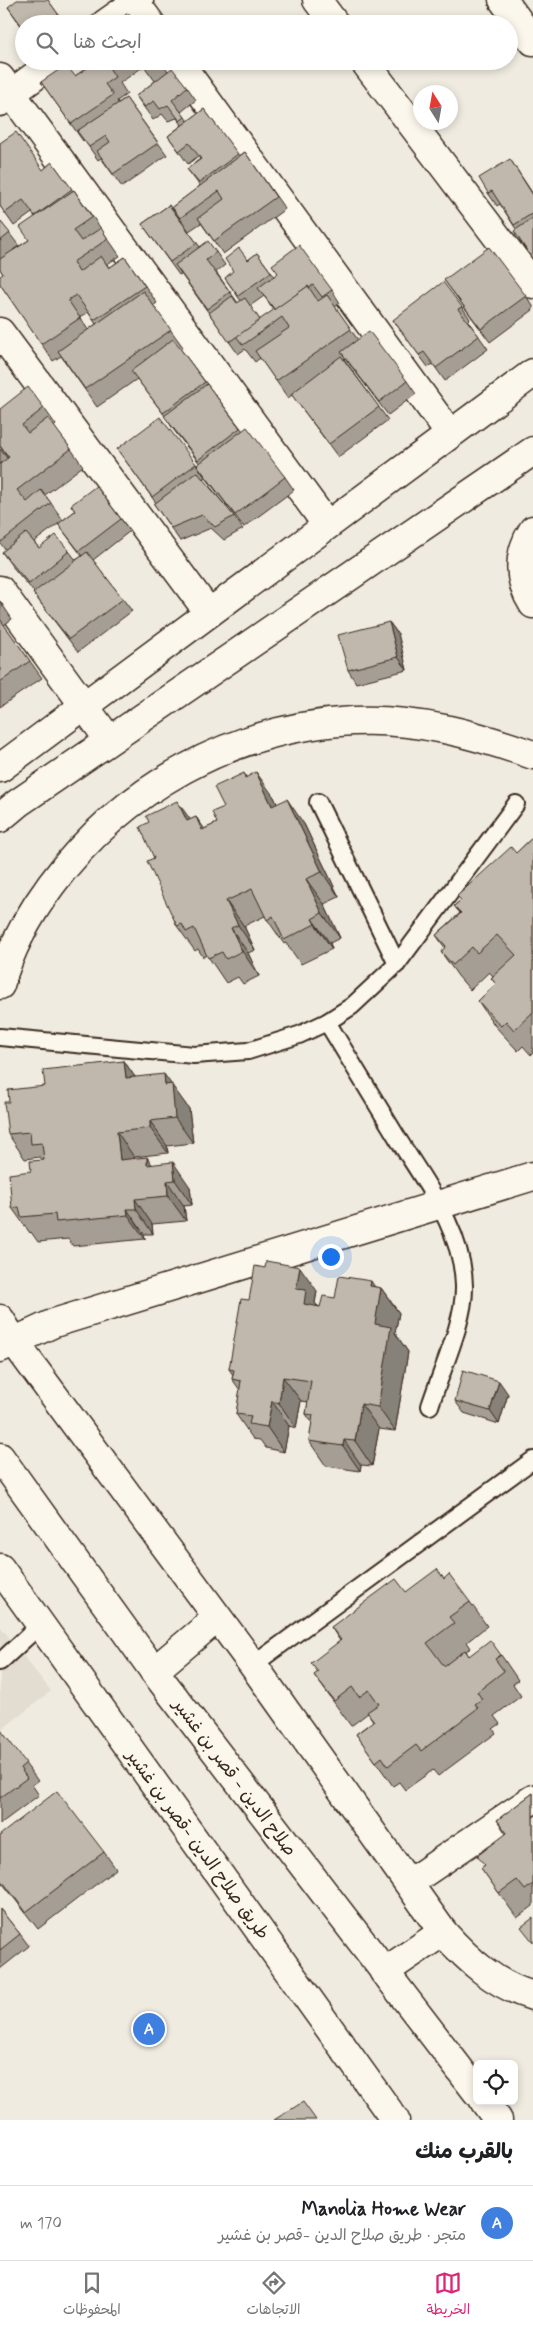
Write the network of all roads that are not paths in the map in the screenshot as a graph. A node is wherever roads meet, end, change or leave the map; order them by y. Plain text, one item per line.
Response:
1 (317, 0) edge
2 (503, 0) edge
3 (137, 1) edge
4 (118, 15) edge
5 (146, 15) edge
6 (328, 15) edge
7 (514, 15) edge
8 (518, 20) edge
9 (533, 41) edge
10 (39, 70) edge
11 (185, 70) edge
12 (371, 70) edge
13 (4, 91) edge
14 (533, 284) edge
15 (0, 332) edge
16 (533, 372) edge
17 (450, 434) junction
18 (533, 451) edge
19 (327, 526) junction
20 (533, 530) edge
21 (0, 590) edge
22 (533, 604) edge
23 (209, 613) junction
24 (84, 706) junction
25 (109, 740) junction
26 (533, 755) edge
27 (0, 768) edge
28 (318, 802) dead end
29 (516, 804) dead end
30 (0, 818) edge
31 (397, 964) junction
32 (0, 985) edge
33 (327, 1022) junction
34 (0, 1037) edge
35 (533, 1176) edge
36 (439, 1205) junction
37 (4, 1335) edge
38 (430, 1406) dead end
39 (0, 1457) edge
40 (533, 1460) edge
41 (0, 1568) edge
42 (217, 1618) junction
43 (42, 1624) junction
44 (0, 1662) edge
45 (253, 1665) junction
46 (154, 1671) junction
47 (533, 1798) edge
48 (409, 1883) junction
49 (443, 1932) junction
50 (384, 1972) junction
51 (533, 1996) edge
52 (473, 2087) edge
53 (487, 2105) edge
54 (395, 2120) edge
55 (498, 2120) edge

1 - 6 main road
2 - 7 main road
3 - 4 main road
3 - 5 main road
8 - 9 main road
10 - 13 main road
11 - 17 main road
12 - 14 main road
13 - 19 main road
15 - 23 main road
16 - 17 main road
17 - 19 main road
18 - 25 main road
19 - 23 main road
20 - 22 main road
21 - 24 main road
23 - 24 main road
24 - 25 main road
24 - 27 main road
25 - 30 main road
26 - 32 main road
28 - 31 lane
29 - 31 lane
31 - 33 lane
33 - 34 lane
33 - 36 lane
35 - 36 main road
36 - 37 main road
36 - 38 lane
37 - 42 main road
39 - 46 main road, صلاح الدين - قصر بن غشير
40 - 45 lane
41 - 43 main road, طريق صلاح الدين -قصر بن غشير
42 - 45 main road
42 - 46 main road
43 - 44 lane
43 - 54 main road, طريق صلاح الدين -قصر بن غشير
45 - 48 main road
46 - 50 main road, صلاح الدين - قصر بن غشير
47 - 48 main road
48 - 49 main road
49 - 50 main road
49 - 51 main road
50 - 52 main road, صلاح الدين - قصر بن غشير
53 - 55 main road

